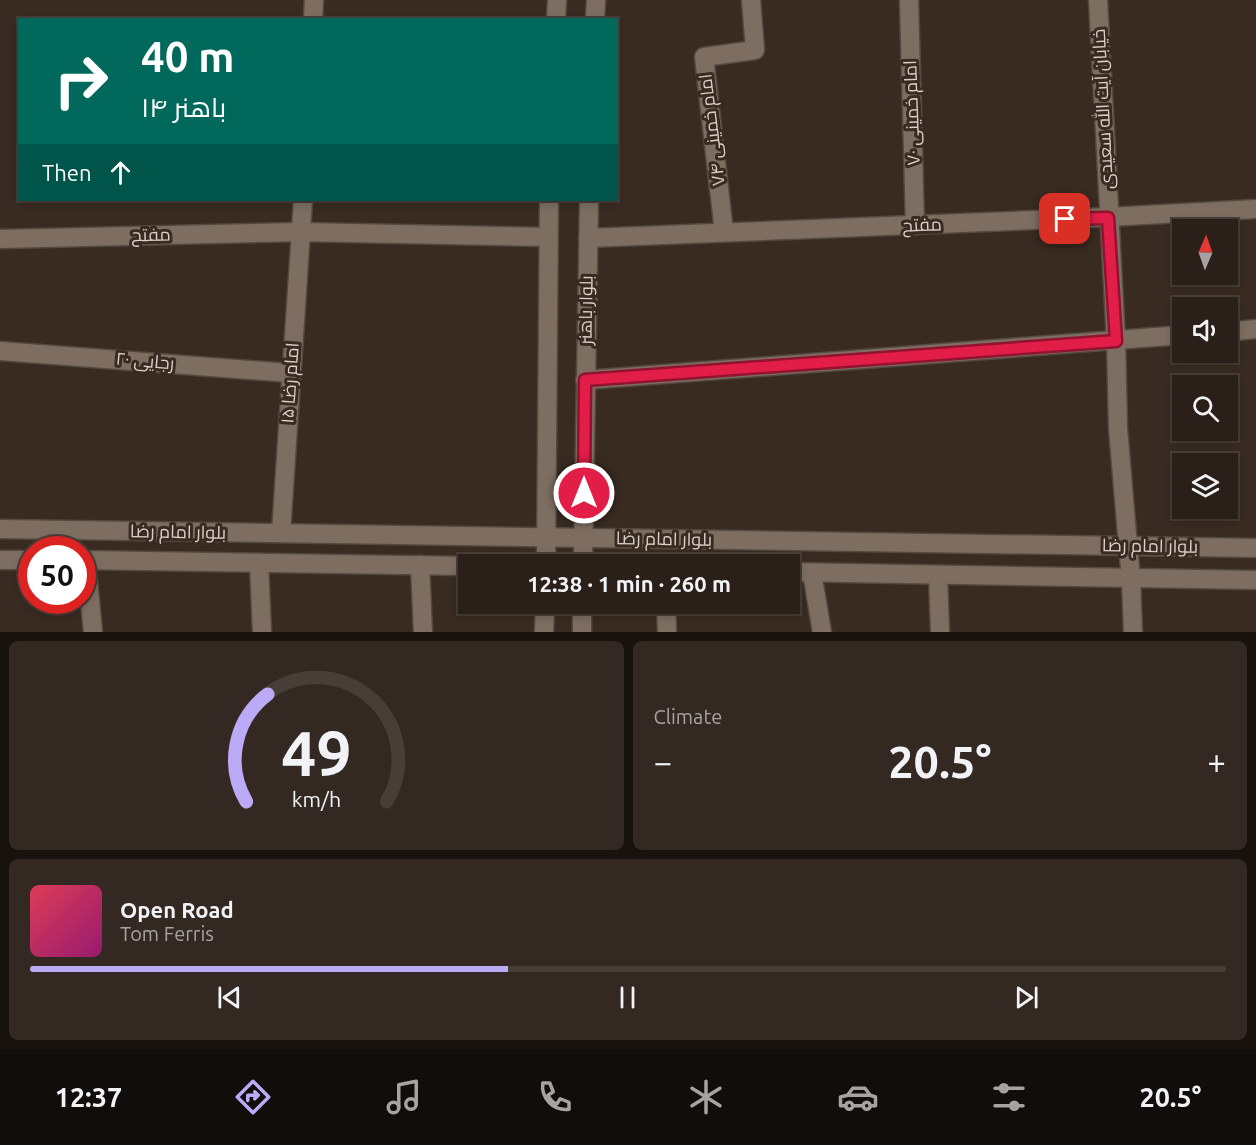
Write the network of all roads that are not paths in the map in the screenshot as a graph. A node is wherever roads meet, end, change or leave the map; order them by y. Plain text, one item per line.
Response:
1 (314, 0) edge
2 (555, 0) edge
3 (596, 0) edge
4 (751, 0) edge
5 (909, 0) edge
6 (1098, 0) edge
7 (313, 18) edge
8 (556, 18) edge
9 (595, 18) edge
10 (303, 201) edge
11 (549, 201) edge
12 (589, 201) edge
13 (1256, 209) edge
14 (1108, 218) junction
15 (915, 225) junction
16 (301, 232) junction
17 (724, 232) junction
18 (547, 237) junction
19 (588, 238) junction
20 (0, 239) edge
21 (1256, 329) edge
22 (1238, 331) edge
23 (1172, 337) edge
24 (1107, 342) junction
25 (0, 351) edge
26 (290, 373) junction
27 (585, 380) junction
28 (0, 529) edge
29 (281, 533) junction
30 (547, 537) junction
31 (584, 538) junction
32 (1128, 546) junction
33 (1256, 548) edge
34 (546, 554) edge
35 (583, 554) edge
36 (0, 560) edge
37 (18, 560) edge
38 (96, 560) edge
39 (259, 563) junction
40 (420, 565) junction
41 (458, 566) edge
42 (800, 573) edge
43 (812, 573) junction
44 (938, 575) junction
45 (1131, 579) junction
46 (1256, 580) edge
47 (91, 614) edge
48 (545, 614) edge
49 (582, 614) edge
50 (666, 614) edge
51 (93, 632) edge
52 (262, 632) edge
53 (423, 632) edge
54 (544, 632) edge
55 (582, 632) edge
56 (667, 632) edge
57 (822, 632) edge
58 (940, 632) edge
59 (1133, 632) edge

1 - 7 main road
2 - 8 main road
3 - 9 main road
4 - 17 main road, امام خمینی ۷۴
5 - 15 main road, امام خمینی ۷۰
6 - 14 main road, خیابان آیت الله سعیدی
10 - 16 main road
11 - 18 main road
12 - 19 main road, بلوار باهنر
13 - 14 main road, مفتح
14 - 15 main road, مفتح
14 - 24 main road, خیابان آیت الله سعیدی
15 - 17 main road, مفتح
16 - 18 main road, مفتح
16 - 20 main road, مفتح
16 - 26 main road, امام رضا ۱۵
17 - 19 main road, مفتح
18 - 30 main road
19 - 27 main road, بلوار باهنر
21 - 22 main road
23 - 24 main road
24 - 27 main road
24 - 32 main road
25 - 26 main road, رجایی ۲۰
26 - 29 main road, امام رضا ۱۵
27 - 31 main road, بلوار باهنر
28 - 29 main road, بلوار امام رضا
29 - 30 main road, بلوار امام رضا
30 - 31 main road, بلوار امام رضا
30 - 34 main road
31 - 32 main road, بلوار امام رضا
31 - 35 main road, بلوار باهنر
32 - 33 main road, بلوار امام رضا
32 - 45 main road
36 - 37 main road
38 - 39 main road, بلوار امام رضا
39 - 40 main road, بلوار امام رضا
39 - 52 main road
40 - 41 main road, بلوار امام رضا
40 - 53 main road
42 - 43 main road, بلوار امام رضا
43 - 44 main road, بلوار امام رضا
43 - 57 main road
44 - 45 main road, بلوار امام رضا
44 - 58 main road
45 - 46 main road, بلوار امام رضا
45 - 59 main road
47 - 51 main road
48 - 54 main road
49 - 55 main road
50 - 56 main road

